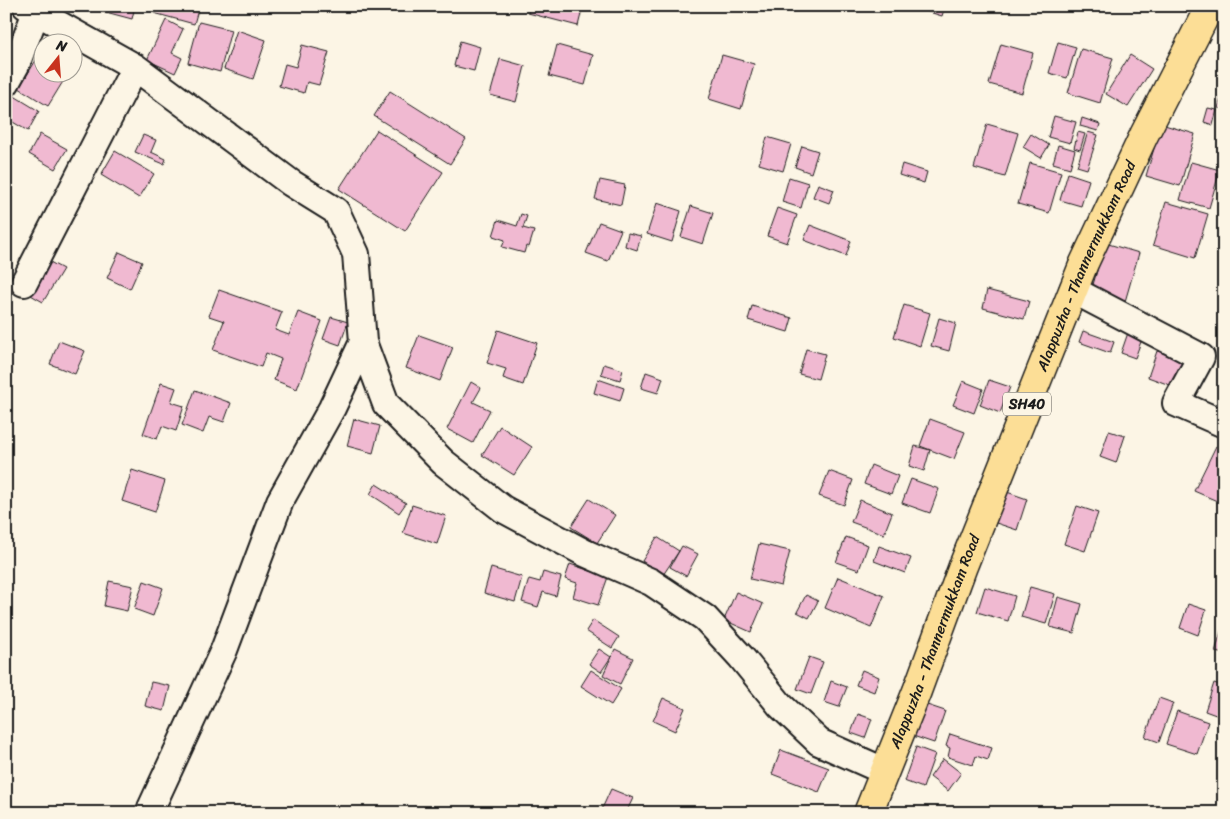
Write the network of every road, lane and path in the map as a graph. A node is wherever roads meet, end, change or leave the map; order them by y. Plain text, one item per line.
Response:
1 (1210, 6) edge
2 (31, 9) edge
3 (136, 67) junction
4 (6, 83) edge
5 (24, 283) dead end
6 (1073, 290) junction
7 (363, 342) junction
8 (1224, 424) edge
9 (884, 771) junction
10 (153, 813) edge
11 (868, 813) edge

1 - 6 main road, Alappuzha - Thannermukkam Road / SH40
2 - 3 street
2 - 4 street
3 - 5 street
3 - 7 street
6 - 8 street
6 - 9 main road, Alappuzha - Thannermukkam Road / SH40
7 - 9 street
7 - 10 street
9 - 11 main road, Alappuzha - Thannermukkam Road / SH40

